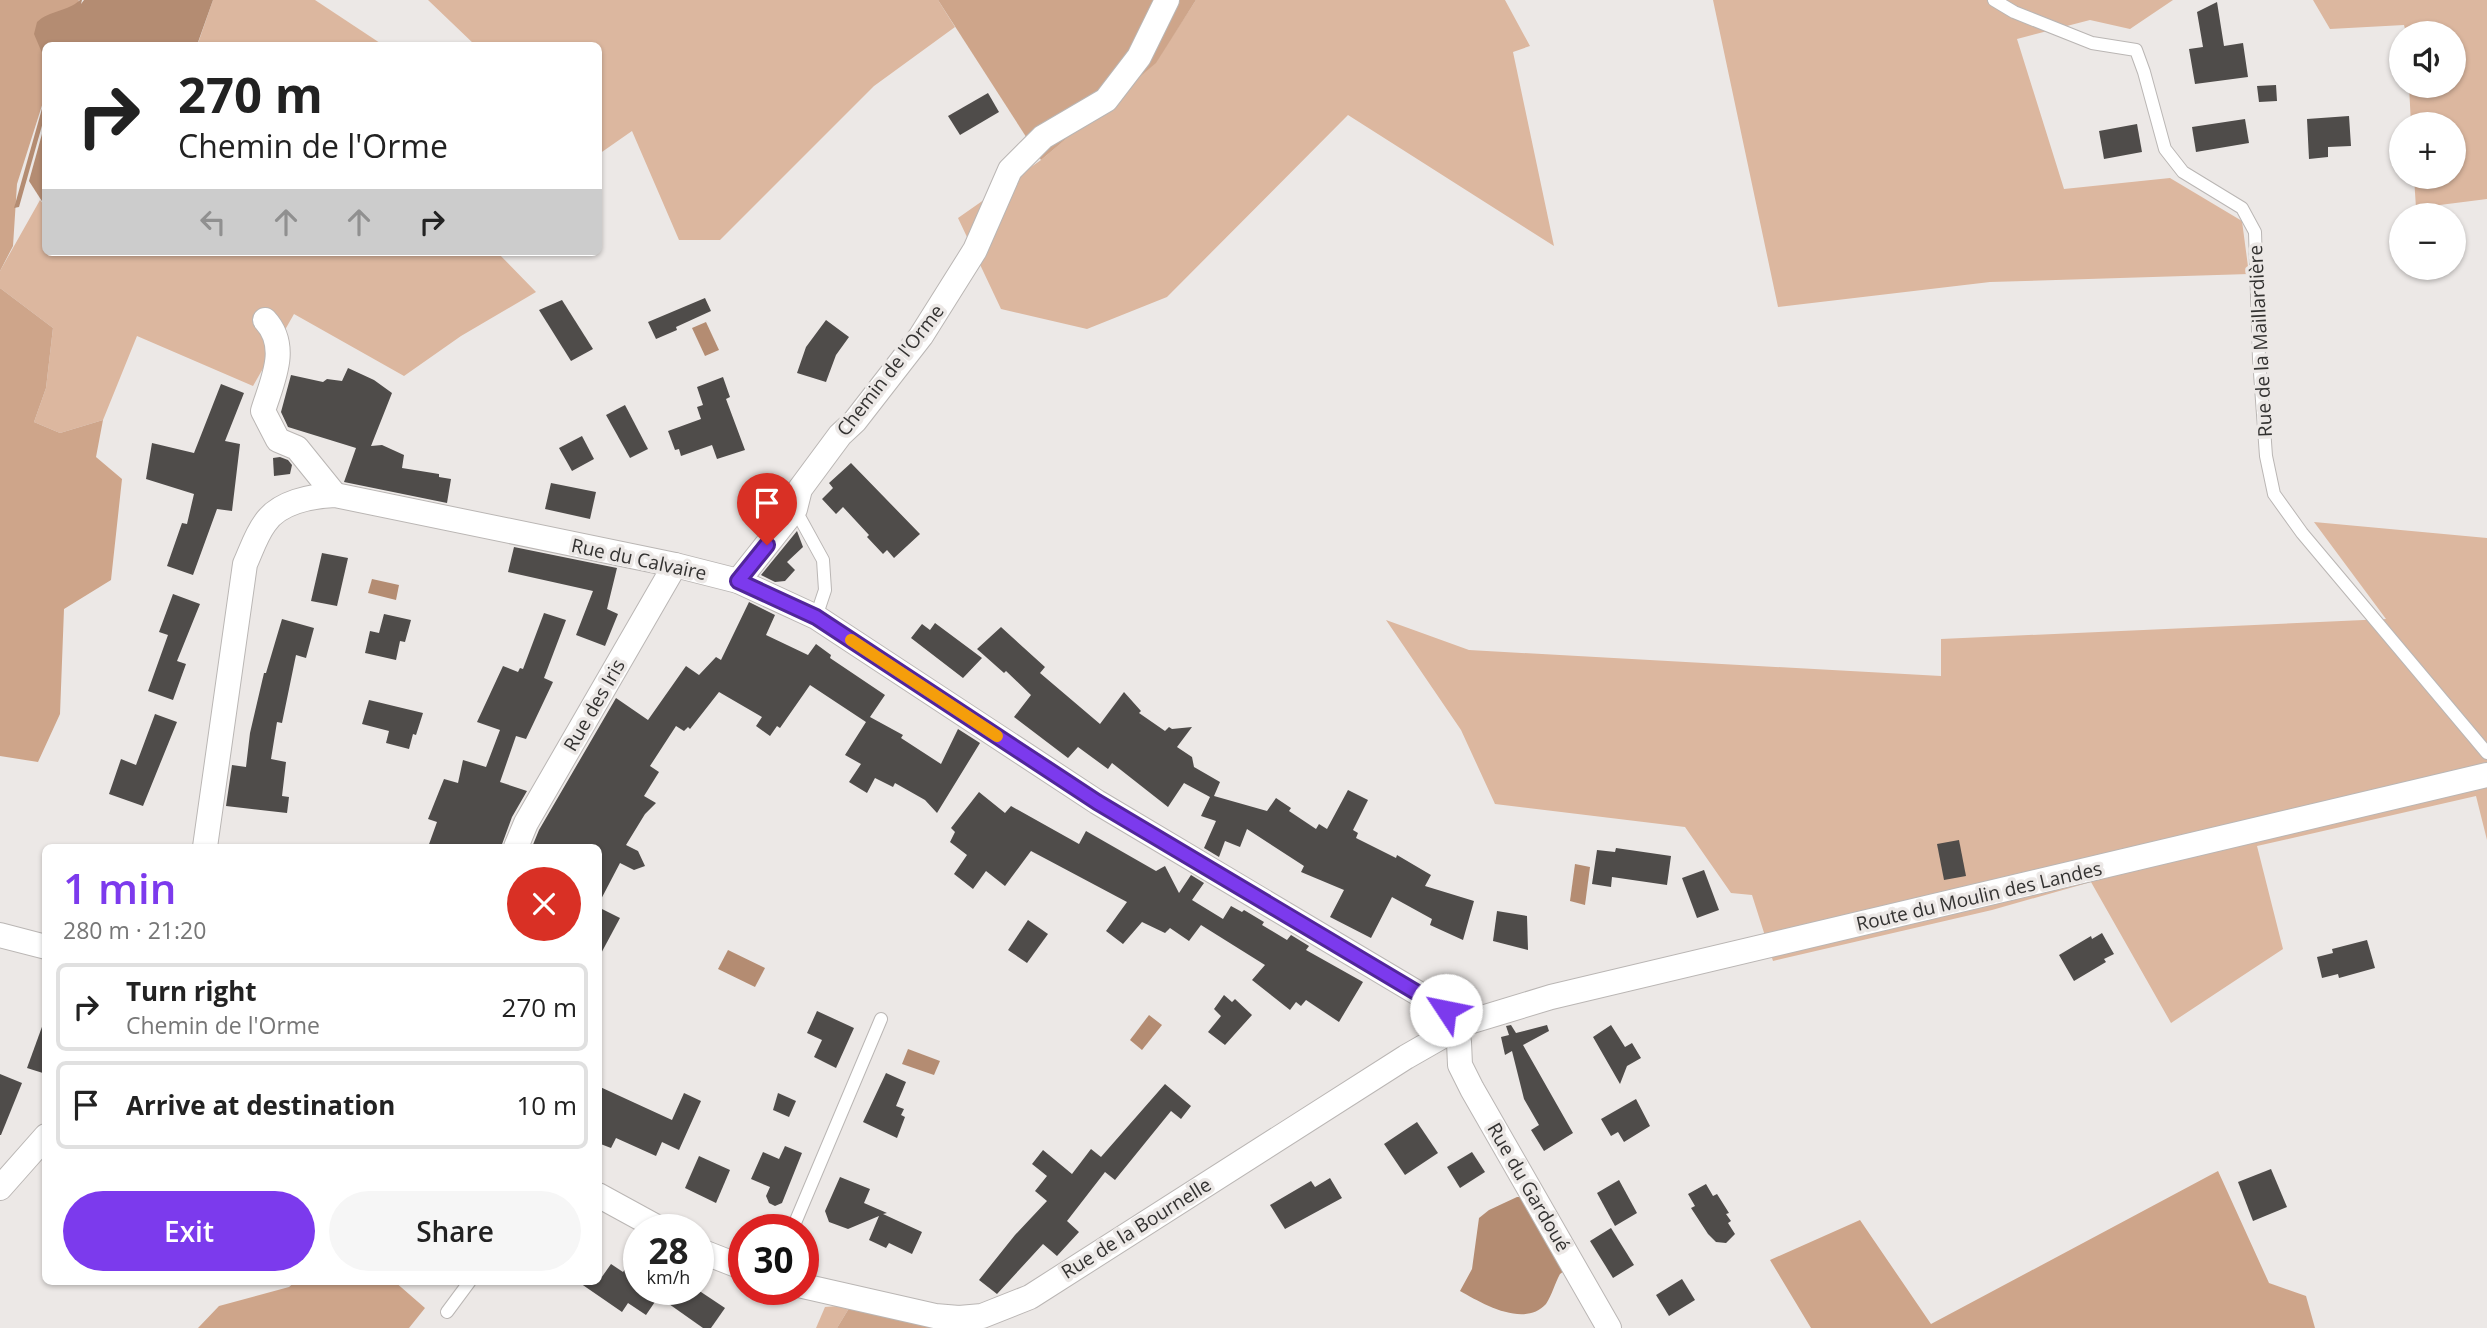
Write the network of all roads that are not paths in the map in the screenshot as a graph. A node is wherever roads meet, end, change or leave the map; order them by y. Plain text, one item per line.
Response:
1 (1167, 0) edge
2 (1994, 0) edge
3 (265, 320) dead end
4 (335, 495) junction
5 (795, 509) junction
6 (674, 565) junction
7 (738, 581) junction
8 (816, 617) junction
9 (2487, 753) edge
10 (2487, 775) edge
11 (205, 844) edge
12 (517, 844) edge
13 (0, 935) edge
14 (42, 946) edge
15 (1446, 1010) junction
16 (881, 1019) dead end
17 (1472, 1021) junction
18 (1450, 1040) junction
19 (42, 1141) edge
20 (0, 1188) edge
21 (602, 1197) edge
22 (633, 1214) edge
23 (799, 1214) edge
24 (467, 1285) edge
25 (819, 1290) edge
26 (447, 1312) dead end
27 (958, 1323) edge
28 (1609, 1328) edge

1 - 5 street, Chemin de l'Orme
2 - 9 lane, Rue de la Maillardière
3 - 4 street
4 - 6 street, Rue du Calvaire
4 - 11 street, Rue du Calvaire
5 - 7 street, Chemin de l'Orme
5 - 8 lane
6 - 7 street, Rue du Calvaire
6 - 12 street, Rue des Iris
7 - 8 street, Rue du Calvaire
8 - 15 street, Rue du Calvaire
10 - 17 street, Route du Moulin des Landes
13 - 14 street
15 - 17 street
15 - 18 street
16 - 23 lane
17 - 18 street
18 - 27 street, Rue de la Bournelle
18 - 28 street, Rue du Gardoué
19 - 20 street
21 - 22 street
24 - 26 lane
25 - 27 street, Rue de la Bournelle

